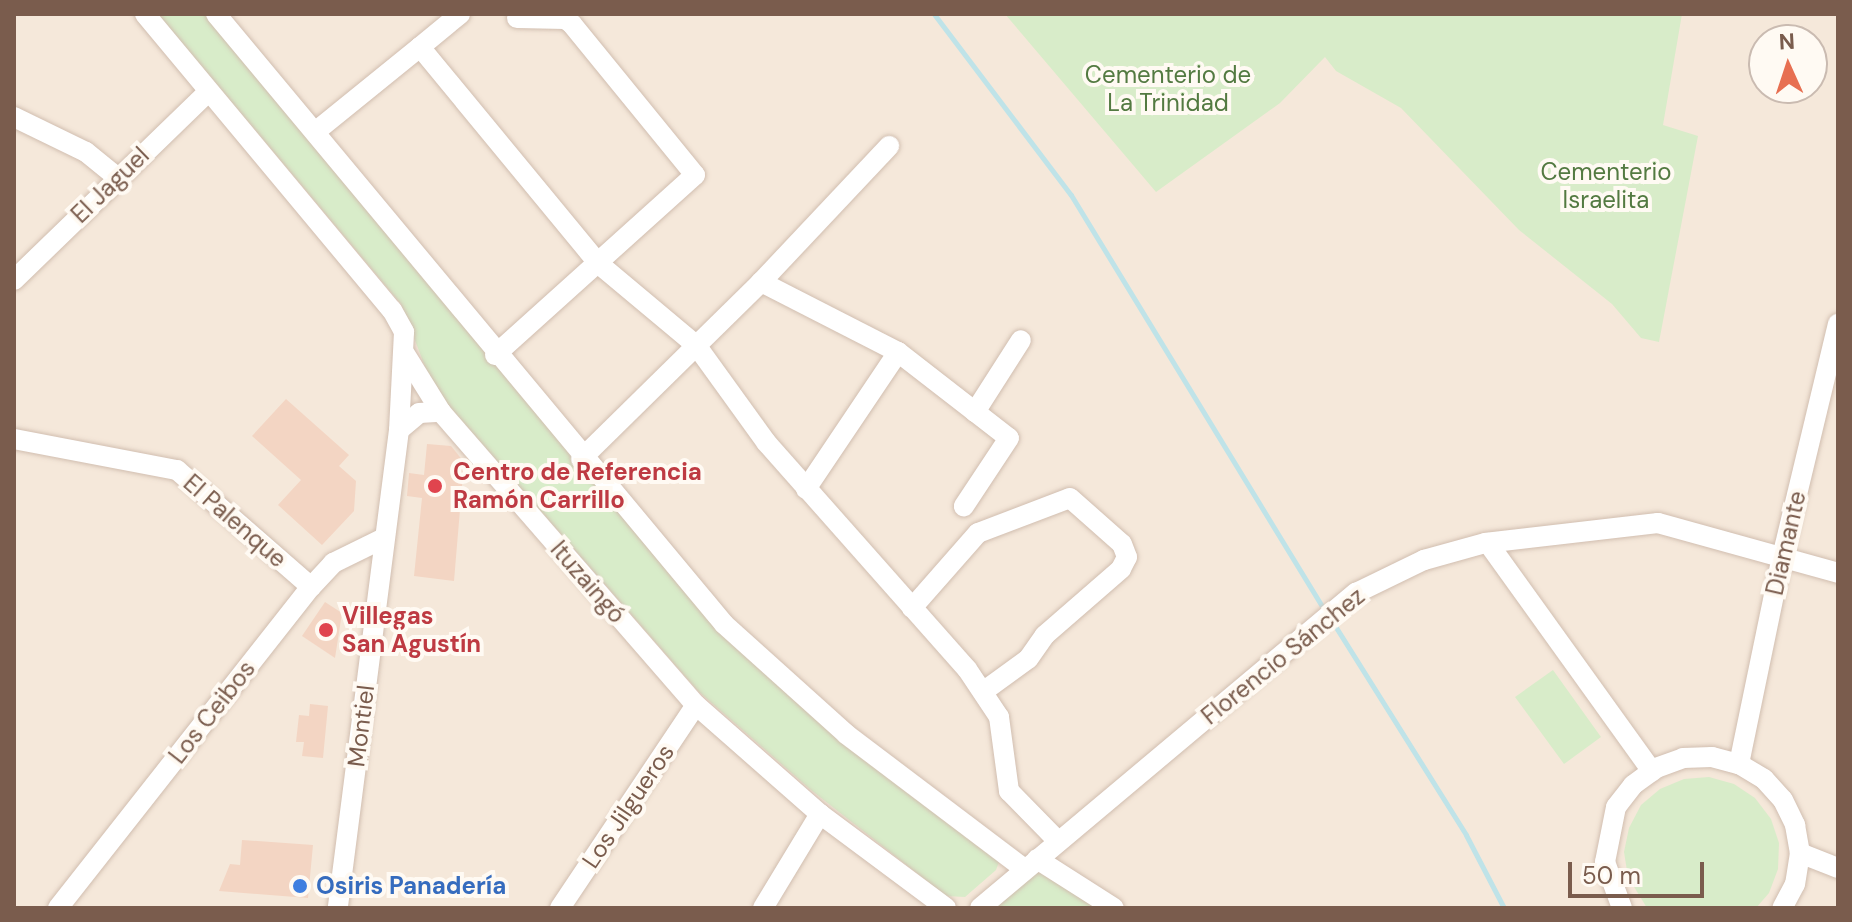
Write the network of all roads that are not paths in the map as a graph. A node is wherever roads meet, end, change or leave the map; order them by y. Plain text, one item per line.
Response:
1 (145, 14) edge
2 (216, 14) edge
3 (460, 14) edge
4 (517, 18) dead end
5 (420, 47) junction
6 (208, 92) junction
7 (14, 117) edge
8 (315, 132) junction
9 (889, 146) dead end
10 (117, 177) junction
11 (599, 264) junction
12 (14, 280) edge
13 (761, 282) junction
14 (1838, 324) edge
15 (1021, 340) dead end
16 (696, 345) junction
17 (898, 352) junction
18 (405, 354) junction
19 (495, 355) junction
20 (441, 412) junction
21 (975, 412) junction
22 (399, 430) junction
23 (14, 439) edge
24 (581, 459) junction
25 (806, 489) junction
26 (964, 506) dead end
27 (384, 538) junction
28 (1488, 543) junction
29 (1782, 557) junction
30 (1838, 573) edge
31 (311, 587) junction
32 (912, 608) junction
33 (984, 691) junction
34 (696, 705) junction
35 (1739, 764) junction
36 (1652, 771) junction
37 (820, 814) junction
38 (1059, 842) junction
39 (1800, 853) junction
40 (1030, 864) junction
41 (1838, 868) edge
42 (1613, 902) edge
43 (58, 908) edge
44 (338, 908) edge
45 (560, 908) edge
46 (763, 908) edge
47 (946, 908) edge
48 (980, 908) edge
49 (1114, 908) edge
50 (1782, 908) edge

1 - 6 street, Ituzaingó
2 - 8 street
3 - 5 street
4 - 11 street
5 - 8 street
5 - 11 street
6 - 10 street, El Jaguel
6 - 18 street, Ituzaingó
7 - 10 street
8 - 19 street
9 - 13 street
10 - 12 street, El Jaguel
11 - 16 street
11 - 19 street
13 - 16 street
13 - 17 street
14 - 29 street, Diamante
15 - 21 street
16 - 24 street
16 - 25 street
17 - 21 street
17 - 25 street
18 - 20 street, Ituzaingó
18 - 22 street, Montiel
19 - 24 street
20 - 22 street
20 - 34 street, Ituzaingó
21 - 26 street
22 - 27 street, Montiel
23 - 31 street, El Palenque
24 - 40 street
25 - 32 street
27 - 31 street, Los Ceibos
27 - 44 street, Montiel
28 - 29 street, Florencio Sánchez
28 - 36 street
28 - 38 street, Florencio Sánchez
29 - 30 street, Florencio Sánchez
29 - 35 street, Diamante
31 - 43 street, Los Ceibos
32 - 33 street
32 - 33 street
33 - 38 street
34 - 37 street, Ituzaingó
34 - 45 street, Los Jilgueros
35 - 36 street
35 - 39 street
36 - 42 street
37 - 46 street
37 - 47 street, Ituzaingó
38 - 40 street, Florencio Sánchez
39 - 41 street
39 - 50 street
40 - 48 street, Florencio Sánchez
40 - 49 street

